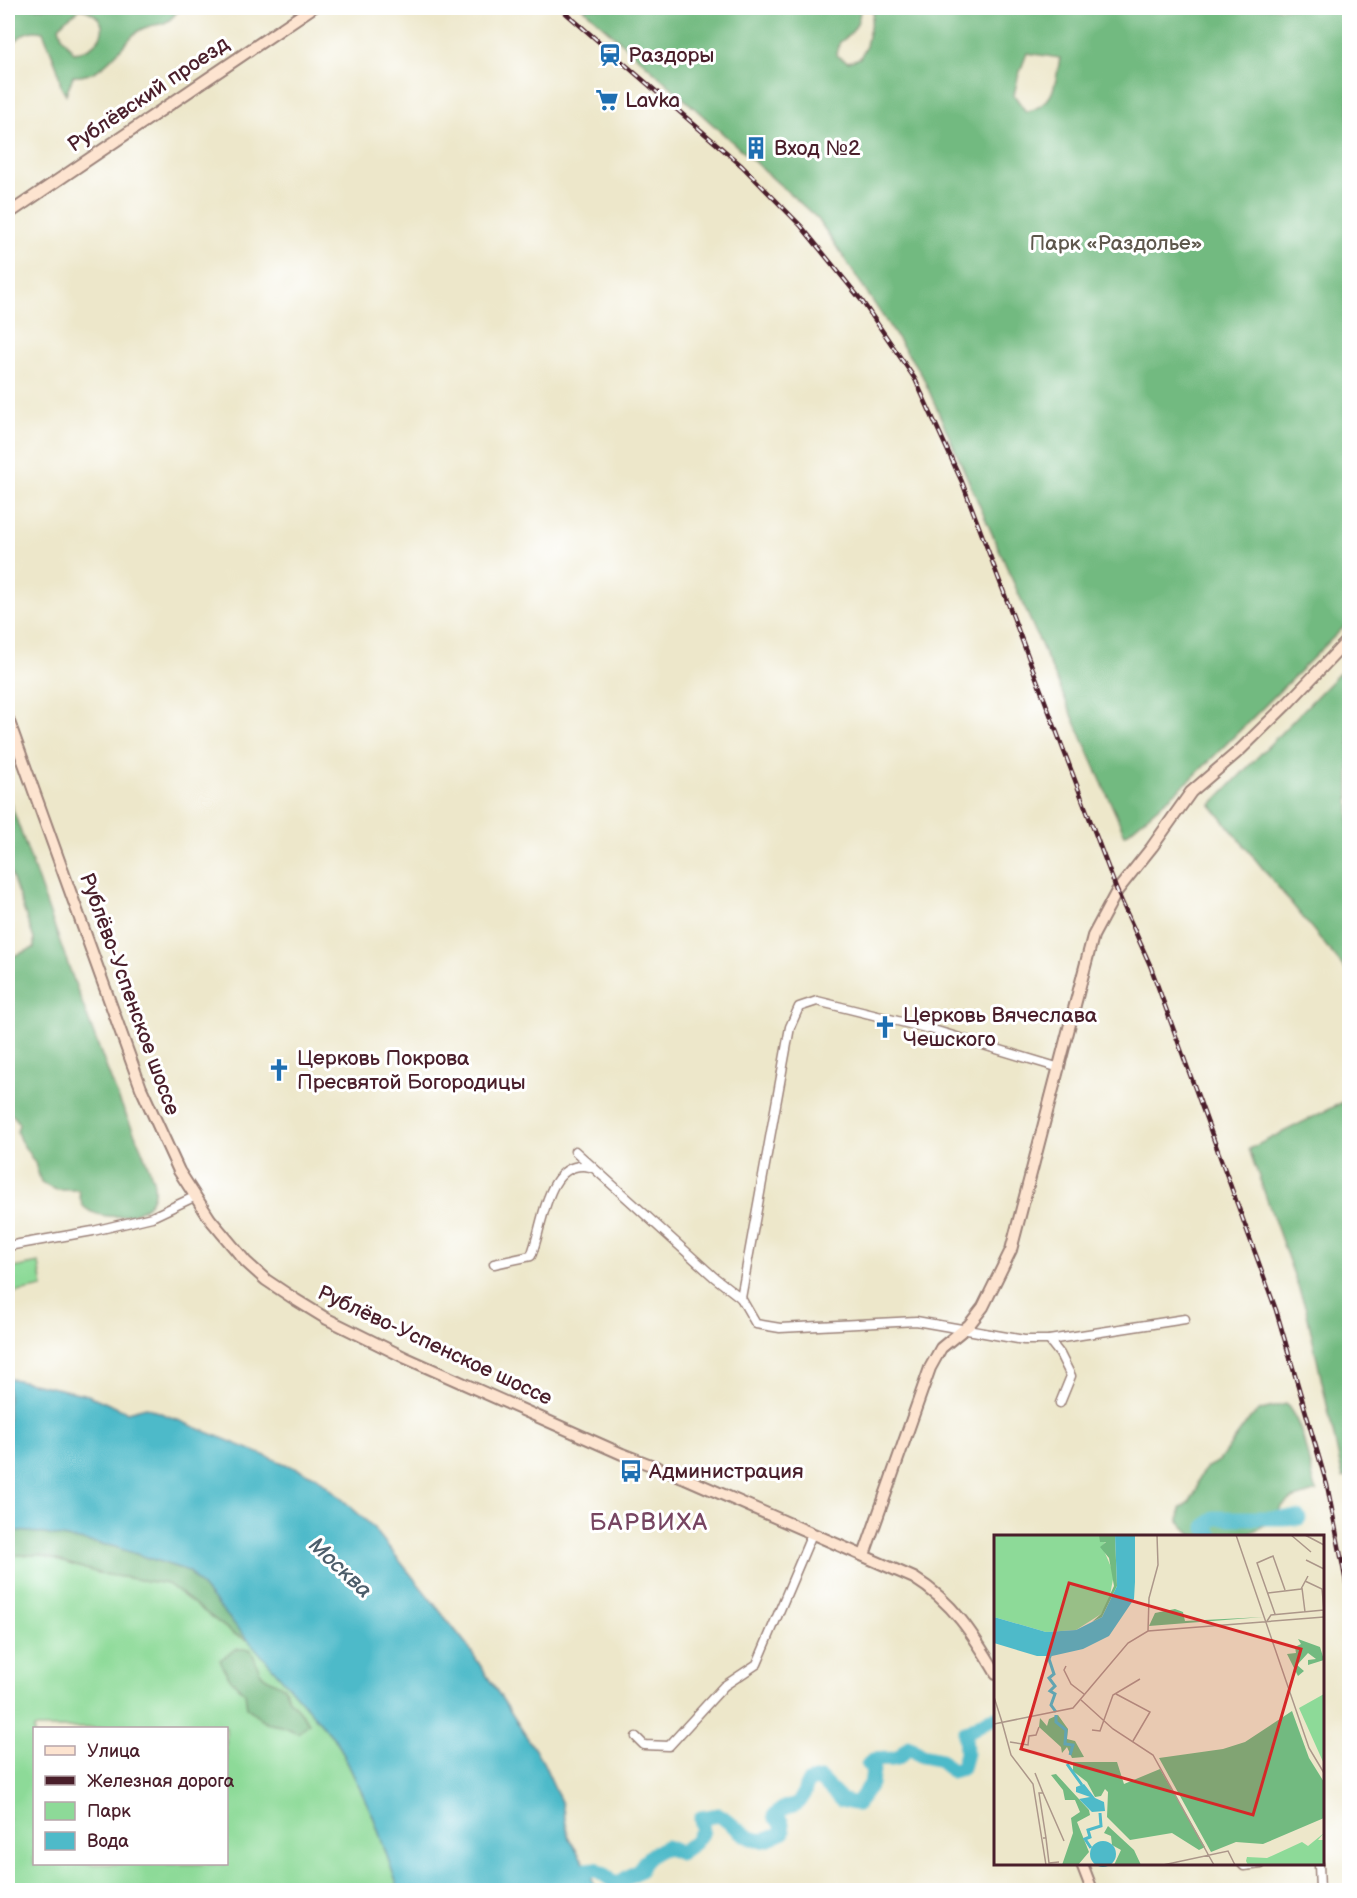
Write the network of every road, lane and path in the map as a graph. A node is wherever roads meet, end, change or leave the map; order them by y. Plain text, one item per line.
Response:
1 (312, 8) edge
2 (8, 214) edge
3 (1350, 638) edge
4 (8, 719) edge
5 (1060, 1068) junction
6 (575, 1151) dead end
7 (594, 1168) junction
8 (194, 1197) junction
9 (8, 1246) edge
10 (494, 1264) dead end
11 (741, 1298) junction
12 (1185, 1319) dead end
13 (963, 1329) junction
14 (1049, 1340) junction
15 (1060, 1403) dead end
16 (812, 1534) junction
17 (864, 1555) junction
18 (994, 1670) edge
19 (636, 1737) dead end
20 (1083, 1865) edge
21 (1319, 1865) edge
22 (1092, 1890) edge
23 (1320, 1890) edge

1 - 2 main road, Рублёвский проезд
3 - 5 main road
4 - 8 main road, Рублёво-Успенское шоссе
5 - 11 street
5 - 13 main road
6 - 7 street
7 - 10 street
7 - 11 street
8 - 9 street
8 - 16 main road, Рублёво-Успенское шоссе
11 - 13 street
12 - 14 street
13 - 14 street
13 - 17 main road
14 - 15 street
16 - 17 main road, Рублёво-Успенское шоссе
16 - 19 street
17 - 18 main road, Рублёво-Успенское шоссе
20 - 22 main road
21 - 23 street

